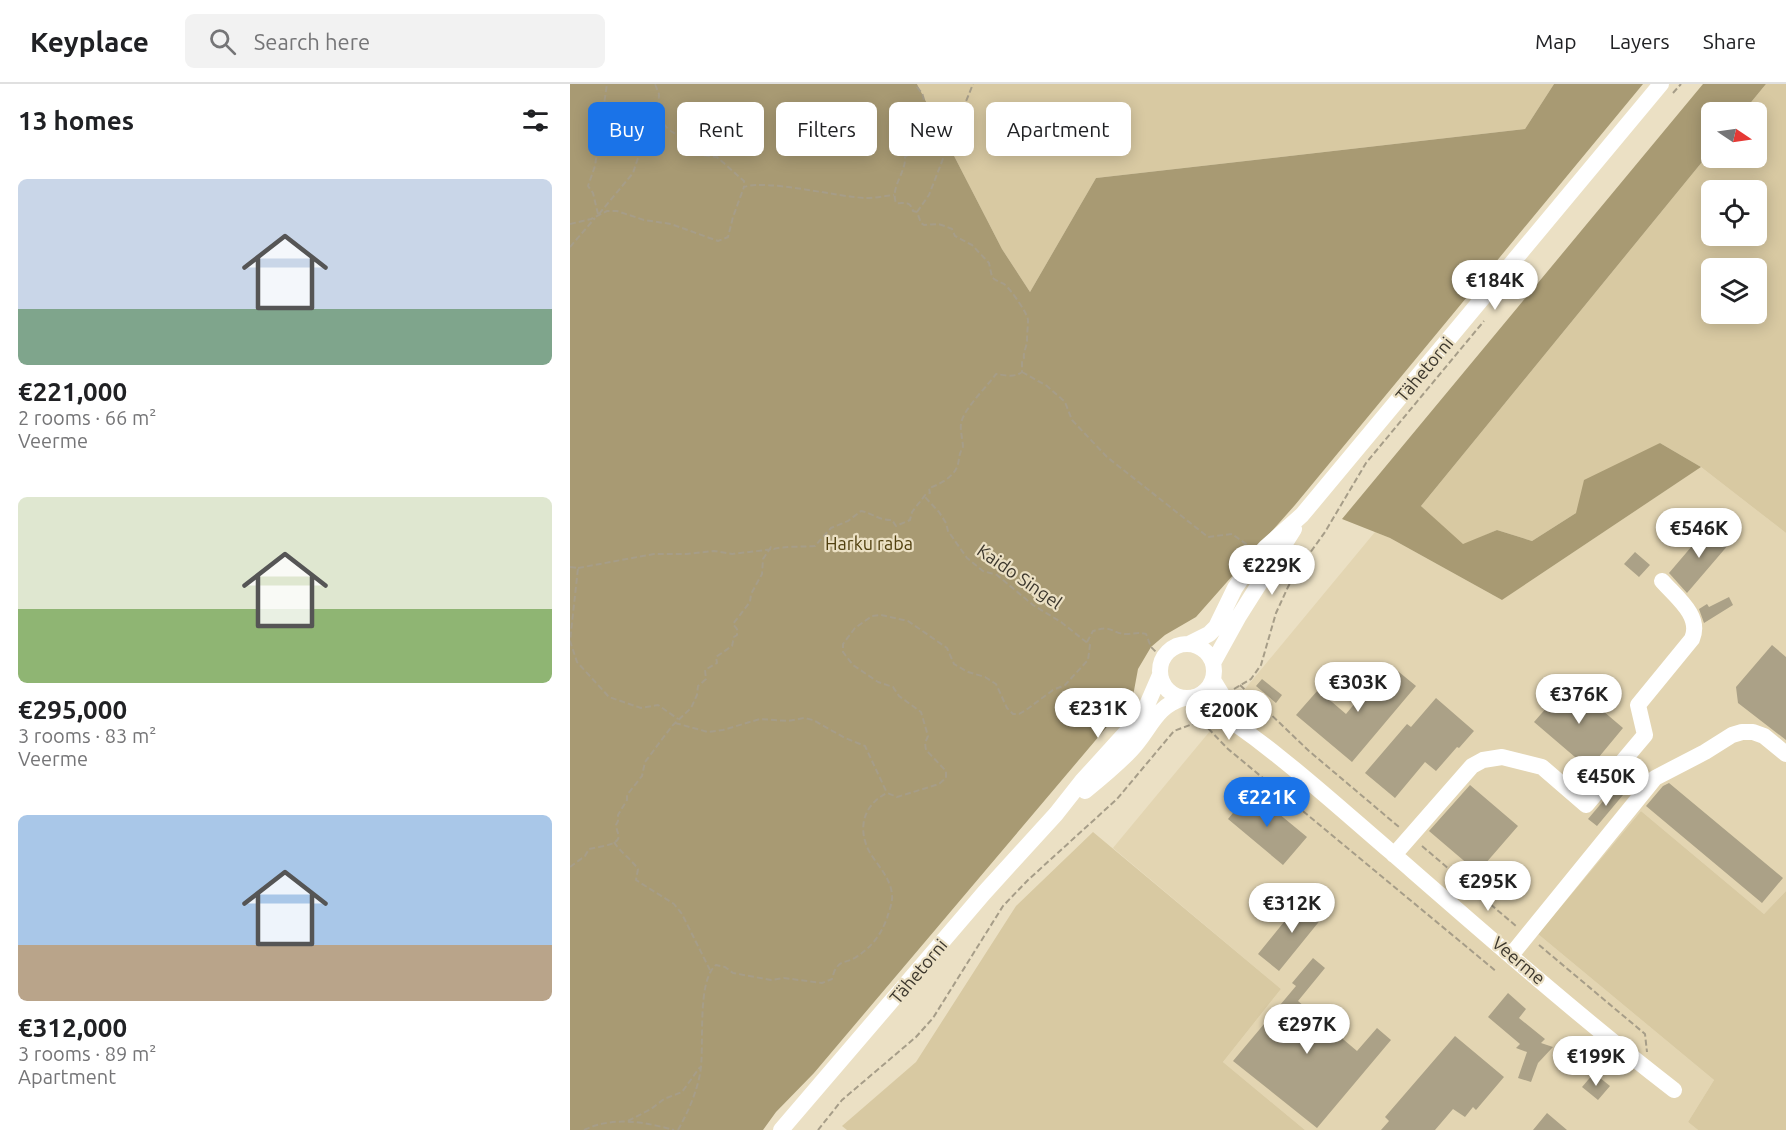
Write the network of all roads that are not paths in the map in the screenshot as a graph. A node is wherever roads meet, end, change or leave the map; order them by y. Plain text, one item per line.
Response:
1 (1661, 84) edge
2 (1302, 515) junction
3 (1662, 581) dead end
4 (1190, 644) junction
5 (1213, 671) junction
6 (1160, 675) junction
7 (1189, 697) junction
8 (1786, 754) edge
9 (1282, 759) junction
10 (1056, 814) junction
11 (1394, 855) junction
12 (1512, 954) junction
13 (1674, 1090) dead end
14 (781, 1130) edge

1 - 2 street, Tähetorni
2 - 4 street, Tähetorni
2 - 5 street, Tähetorni
3 - 11 street
4 - 5 street
4 - 6 street
5 - 7 street
5 - 9 street, Veerme
6 - 7 street
6 - 10 street, Tähetorni
7 - 9 street, Veerme
7 - 10 street, Tähetorni
8 - 12 street
9 - 11 street, Veerme
10 - 14 street, Tähetorni
11 - 12 street, Veerme
12 - 13 street, Veerme

